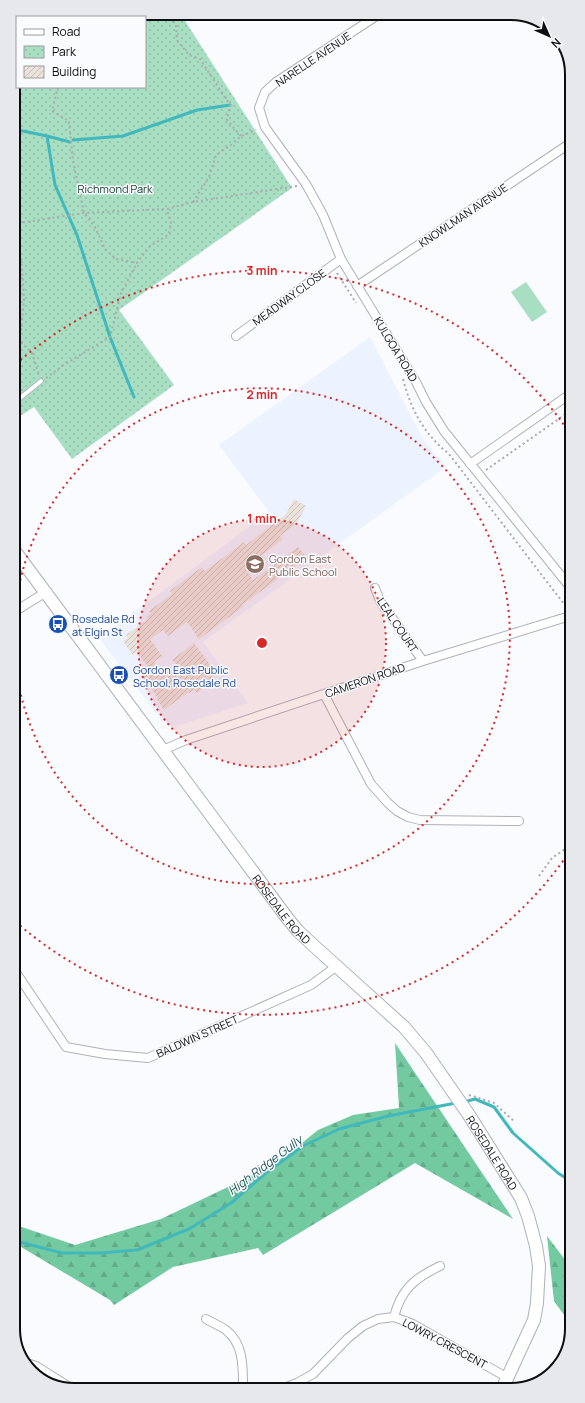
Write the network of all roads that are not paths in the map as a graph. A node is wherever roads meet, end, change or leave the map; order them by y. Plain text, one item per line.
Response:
1 (370, 20) edge
2 (265, 92) joint
3 (565, 147) edge
4 (341, 259) junction
5 (357, 286) junction
6 (236, 336) dead end
7 (41, 381) road end
8 (20, 398) edge
9 (565, 398) edge
10 (470, 464) junction
11 (20, 558) edge
12 (565, 581) edge
13 (375, 588) dead end
14 (46, 592) junction
15 (20, 608) edge
16 (565, 618) edge
17 (422, 661) junction
18 (324, 694) junction
19 (163, 750) junction
20 (519, 821) dead end
21 (337, 966) junction
22 (20, 978) edge
23 (440, 1266) dead end
24 (394, 1317) junction
25 (206, 1319) dead end
26 (34, 1366) edge
27 (59, 1381) edge
28 (506, 1382) edge
29 (243, 1383) edge
30 (301, 1383) edge

1 - 2 street, NARELLE AVENUE
2 - 4 street, KULGOA ROAD
3 - 5 street, KNOWLMAN AVENUE
4 - 5 street, KULGOA ROAD
4 - 6 street, MEADWAY CLOSE
5 - 10 street, KULGOA ROAD
7 - 8 lane
9 - 10 street
10 - 12 street, KULGOA ROAD
11 - 14 street, ROSEDALE ROAD
13 - 17 street, LEAL COURT
14 - 15 street
14 - 19 street, ROSEDALE ROAD
16 - 17 street, CAMERON ROAD
17 - 18 street, CAMERON ROAD
18 - 19 street, CAMERON ROAD
18 - 20 street
19 - 21 street, ROSEDALE ROAD
21 - 22 street, BALDWIN STREET
21 - 28 street, ROSEDALE ROAD
23 - 24 street
24 - 28 street, LOWRY CRESCENT
24 - 30 street, LOWRY CRESCENT
25 - 29 street
26 - 27 street

